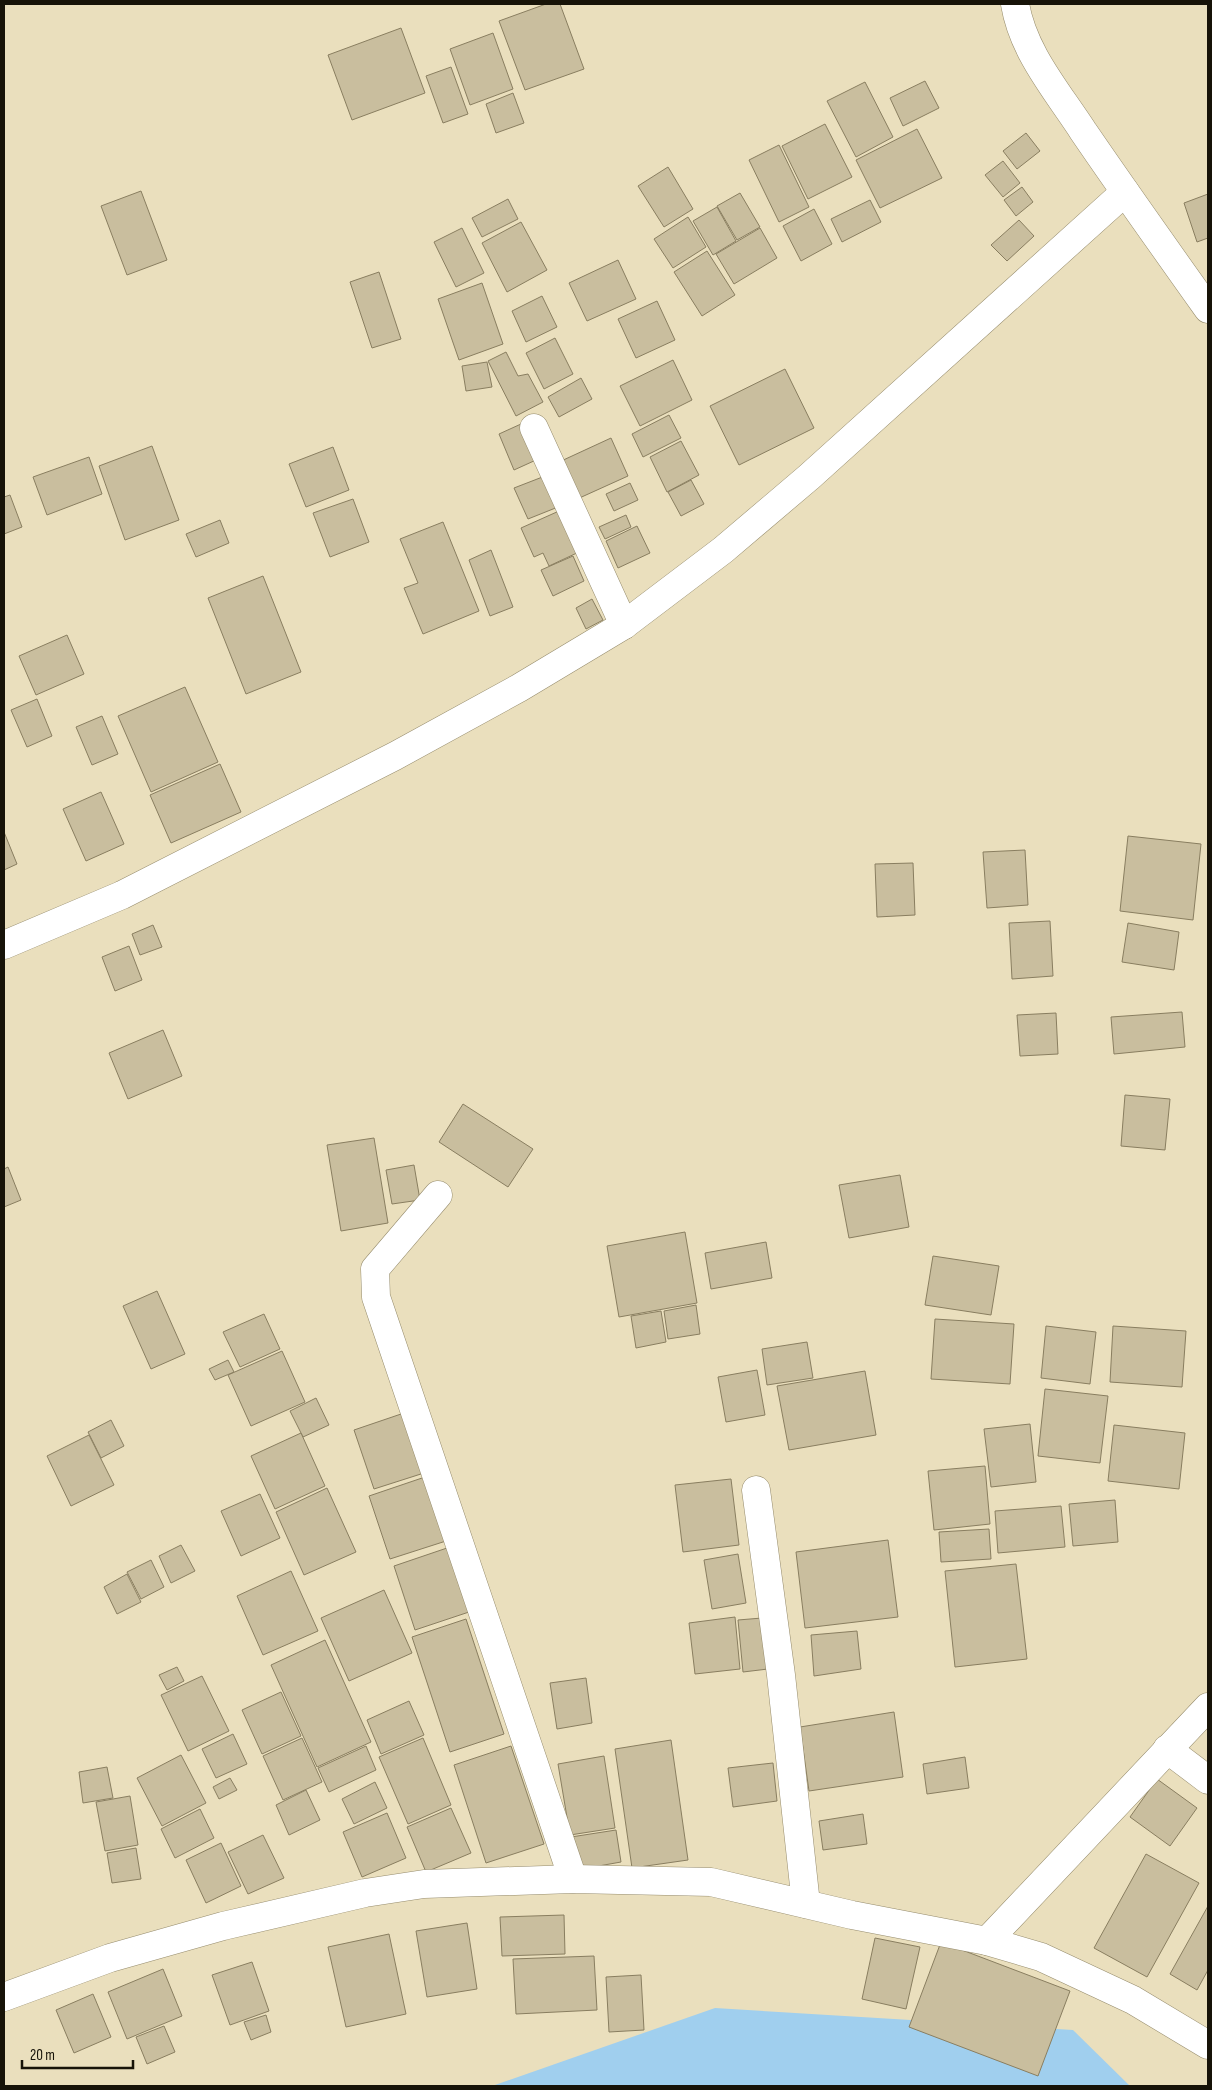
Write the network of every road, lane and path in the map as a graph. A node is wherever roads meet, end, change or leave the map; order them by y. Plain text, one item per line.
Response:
1 (1015, 4) edge
2 (1125, 192) junction
3 (1208, 309) edge
4 (534, 428) dead end
5 (624, 625) junction
6 (4, 945) edge
7 (438, 1195) dead end
8 (756, 1490) dead end
9 (1208, 1707) edge
10 (1167, 1749) junction
11 (1208, 1780) edge
12 (573, 1878) junction
13 (806, 1904) junction
14 (988, 1941) junction
15 (4, 1997) edge
16 (1208, 2045) edge

1 - 2 street
2 - 3 street
2 - 5 street
4 - 5 street
5 - 6 street
7 - 12 street
8 - 13 street
9 - 10 street
10 - 11 street
10 - 14 street
12 - 13 street
12 - 15 street
13 - 14 street
14 - 16 street

